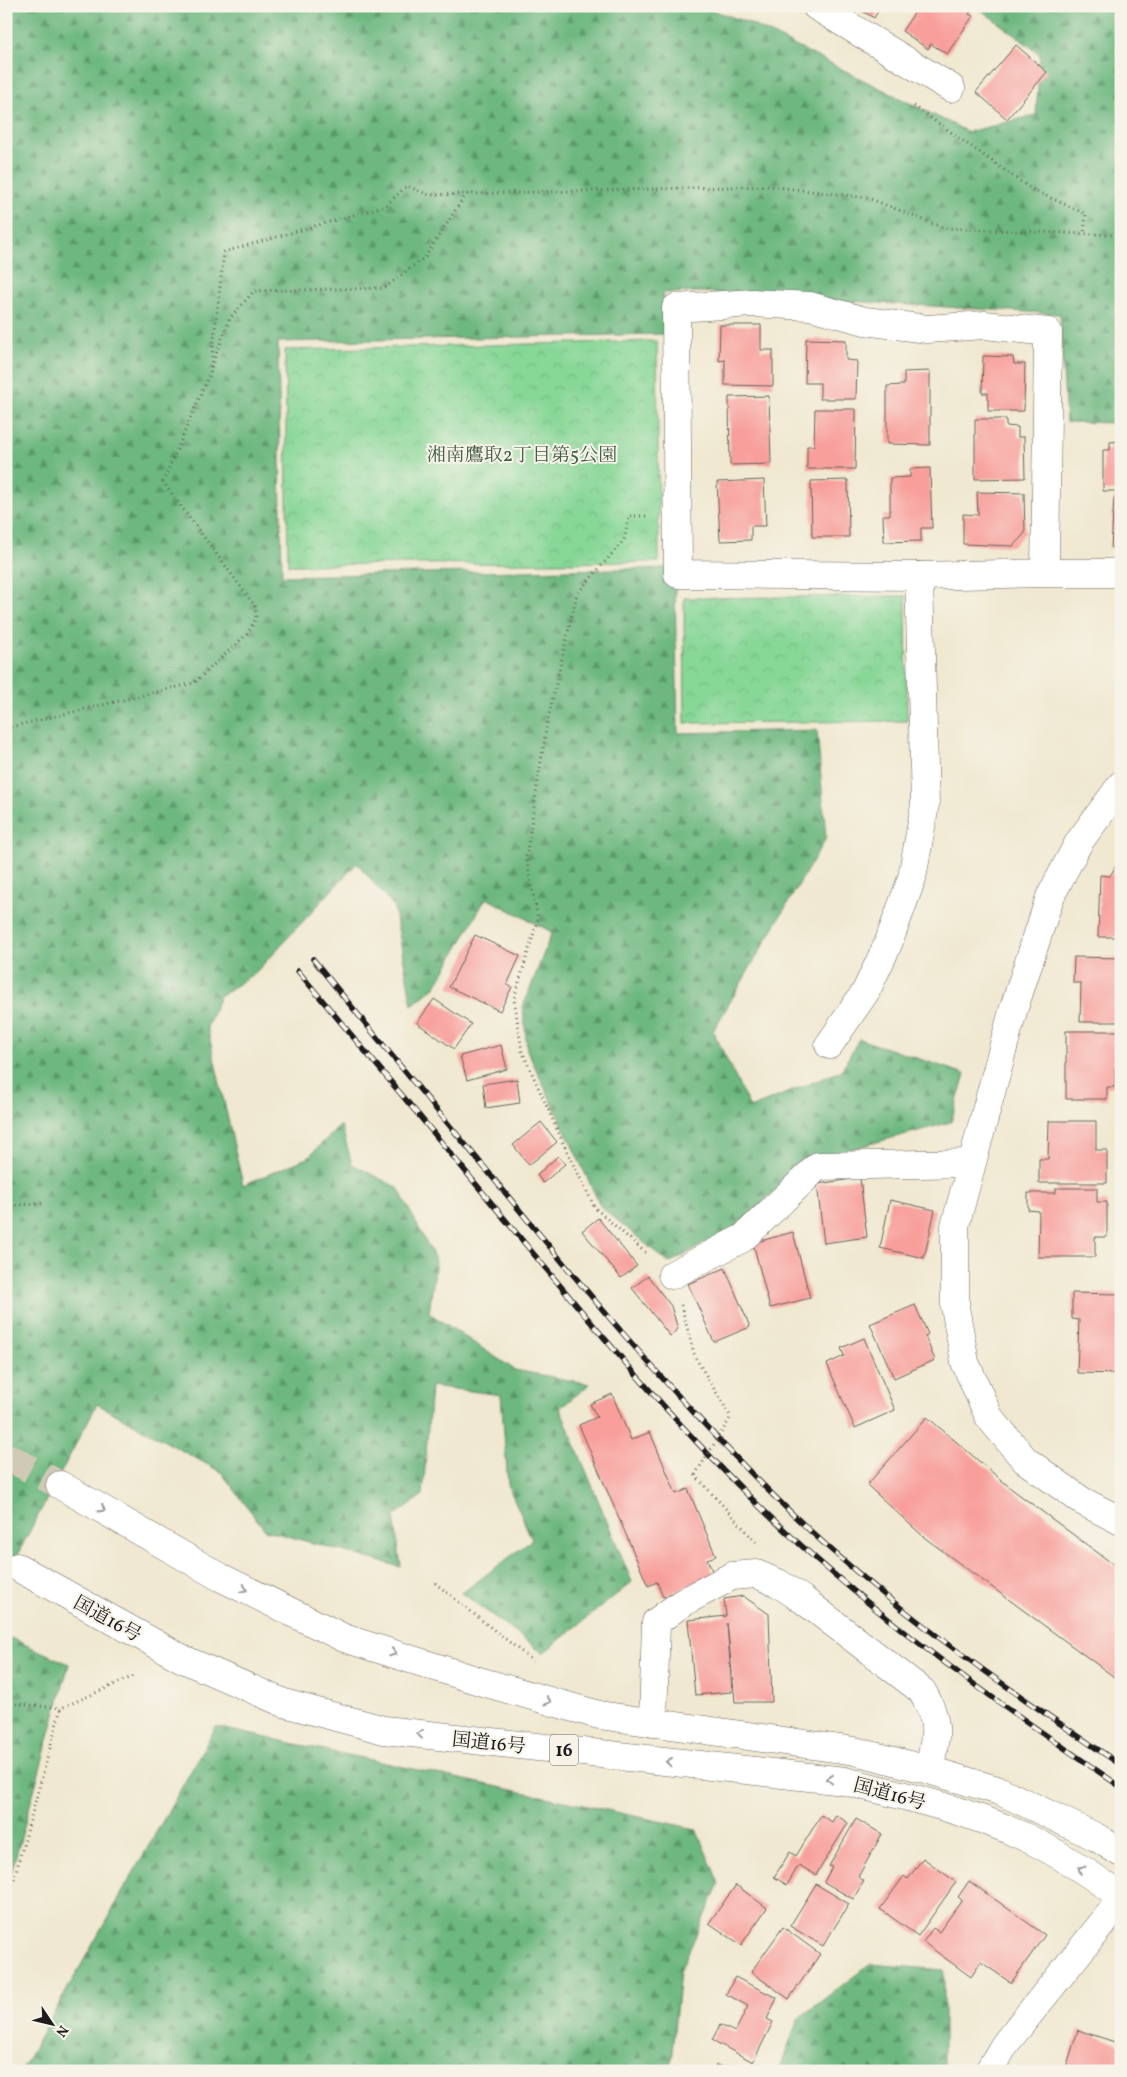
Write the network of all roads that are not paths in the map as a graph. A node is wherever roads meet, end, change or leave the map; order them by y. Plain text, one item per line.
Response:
1 (816, 6) edge
2 (950, 88) dead end
3 (1045, 573) junction
4 (1121, 573) edge
5 (919, 576) junction
6 (1121, 785) edge
7 (829, 1044) dead end
8 (970, 1163) junction
9 (672, 1275) road end
10 (60, 1485) tunnel mouth
11 (1121, 1521) edge
12 (17, 1567) dead end
13 (653, 1723) junction
14 (929, 1770) junction
15 (1121, 1853) edge
16 (1121, 1898) edge
17 (989, 2071) edge

1 - 2 main road
3 - 4 main road
3 - 5 main road
3 - 5 main road
5 - 7 main road
6 - 8 main road
8 - 9 main road
8 - 11 main road
10 -> 13 main road, 国道16号 / 16
16 -> 12 main road, 国道16号 / 16
13 - 14 main road, 国道16号 / 16
13 - 14 main road
14 - 15 main road, 国道16号 / 16
16 - 17 main road

